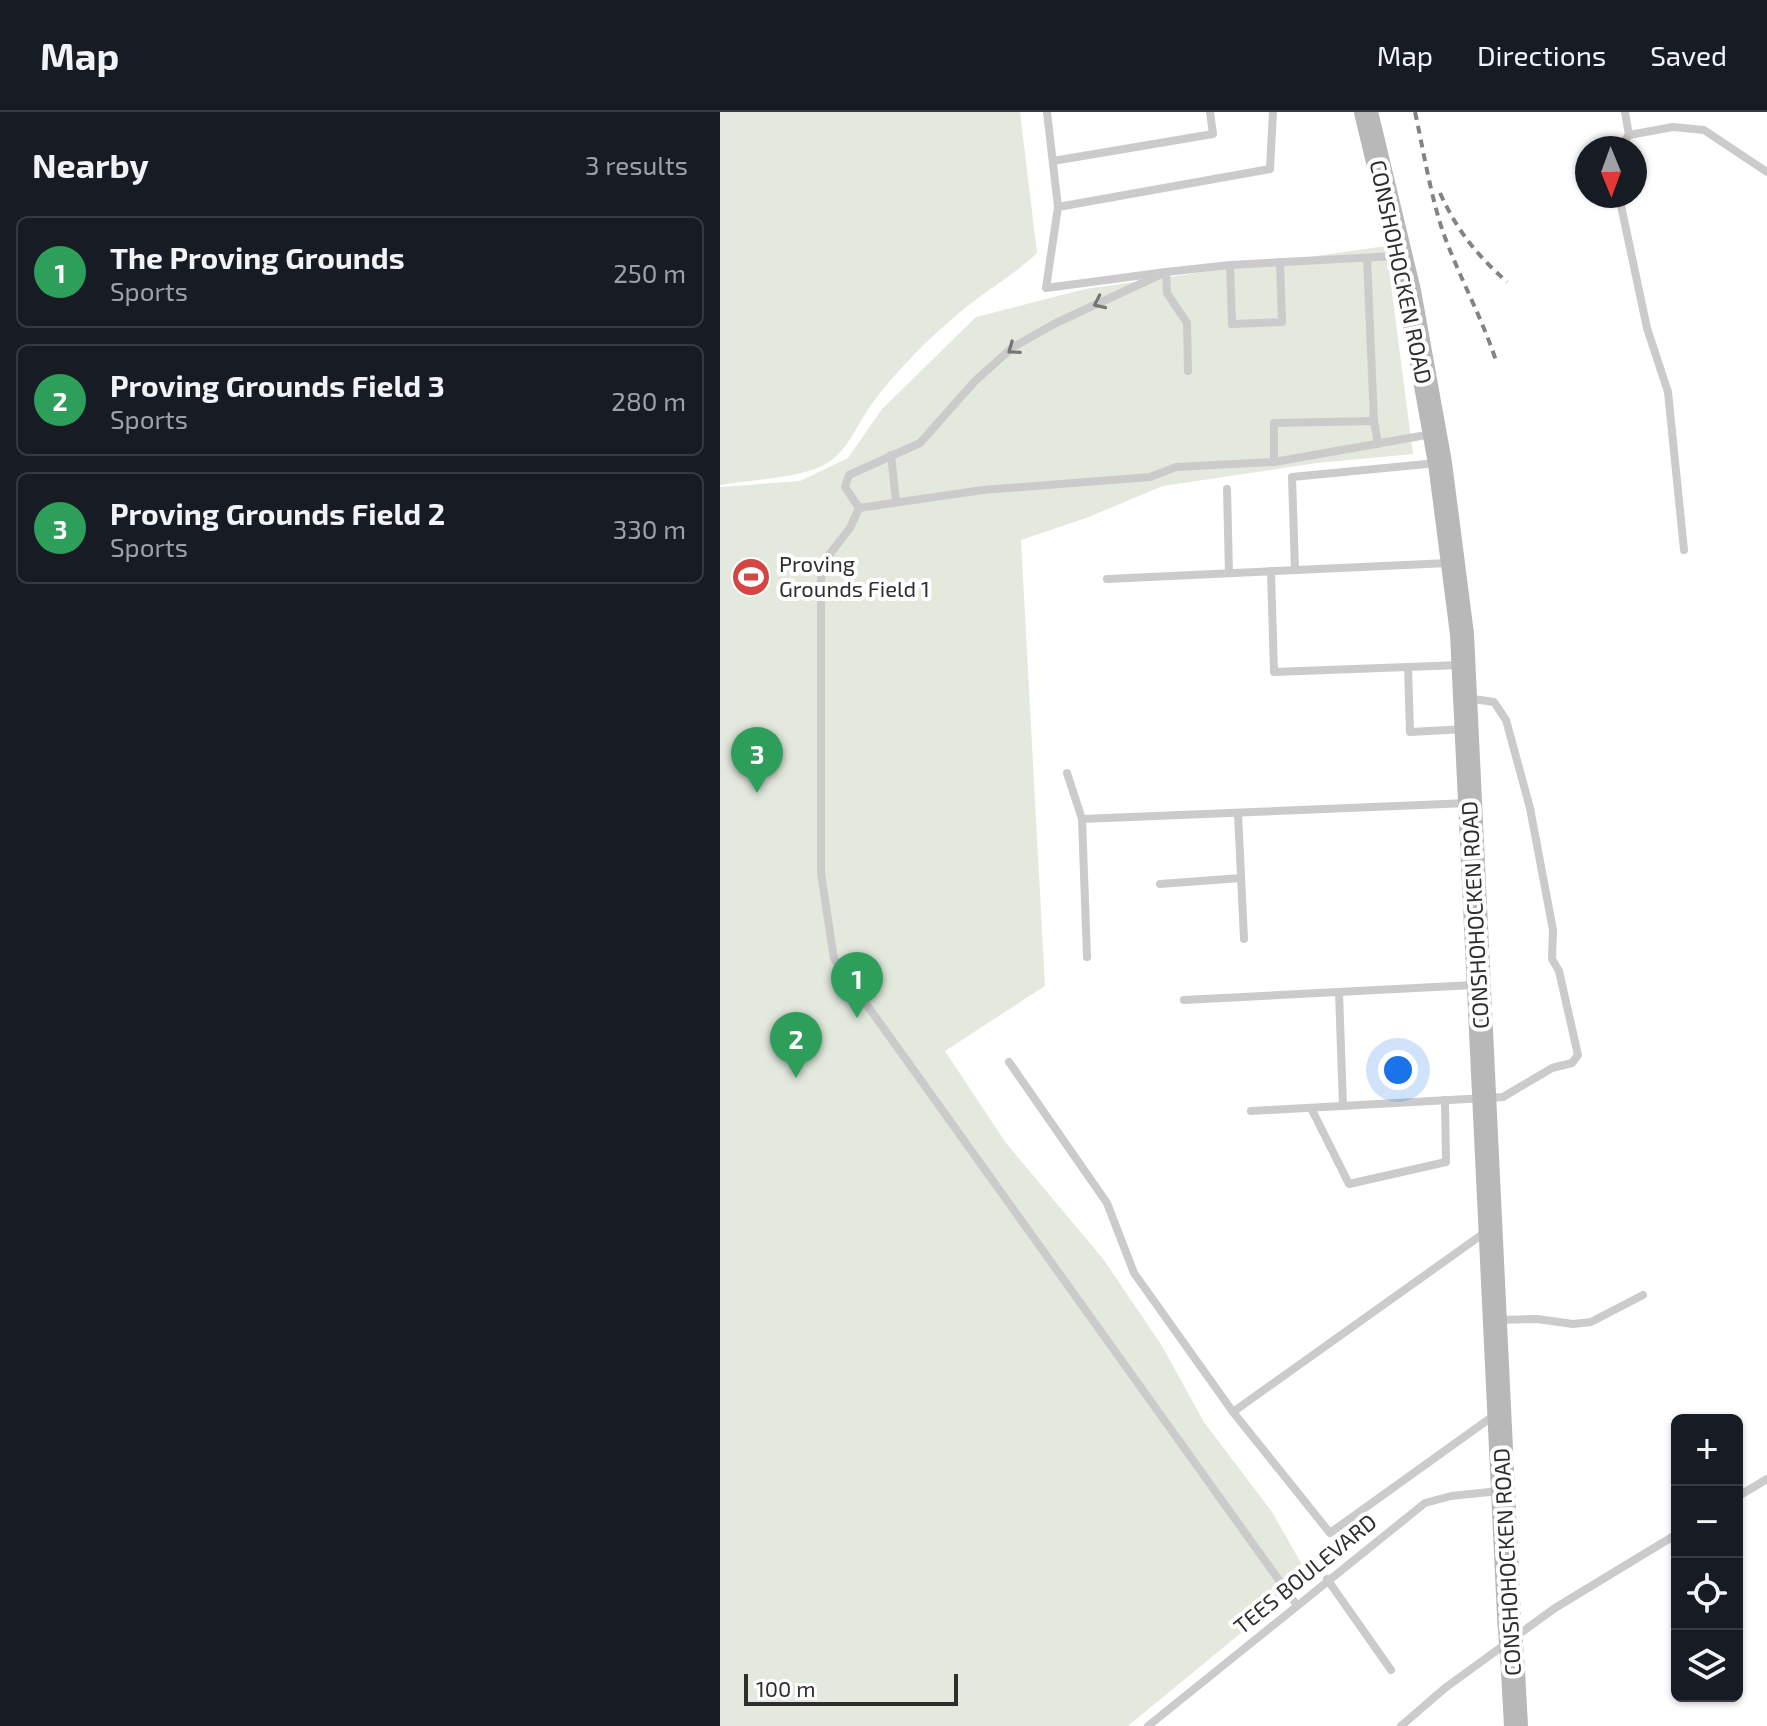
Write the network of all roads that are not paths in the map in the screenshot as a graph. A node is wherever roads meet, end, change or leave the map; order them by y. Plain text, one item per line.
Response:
1 (1047, 112) edge
2 (1210, 112) edge
3 (1273, 112) edge
4 (1366, 112) edge
5 (1625, 112) edge
6 (1629, 135) joint
7 (1053, 161) junction
8 (1767, 172) edge
9 (1058, 207) junction
10 (1621, 208) edge
11 (1400, 256) junction
12 (1367, 258) junction
13 (1280, 262) junction
14 (1230, 265) junction
15 (1166, 272) junction
16 (1188, 371) dead end
17 (1374, 421) junction
18 (1435, 433) junction
19 (1378, 444) junction
20 (891, 455) junction
21 (1274, 462) junction
22 (1440, 463) junction
23 (1227, 489) dead end
24 (896, 501) junction
25 (859, 508) junction
26 (1684, 550) dead end
27 (1453, 563) junction
28 (1295, 570) junction
29 (1271, 571) junction
30 (1229, 573) junction
31 (1107, 579) dead end
32 (1463, 665) junction
33 (1408, 667) junction
34 (1465, 698) junction
35 (1466, 729) junction
36 (1067, 773) dead end
37 (1470, 803) junction
38 (1238, 813) junction
39 (1082, 819) junction
40 (1241, 878) junction
41 (1160, 884) dead end
42 (1244, 939) dead end
43 (1087, 957) dead end
44 (1479, 985) junction
45 (1339, 992) junction
46 (1184, 1000) dead end
47 (1009, 1062) dead end
48 (1484, 1098) junction
49 (1445, 1100) junction
50 (1343, 1106) junction
51 (1311, 1108) junction
52 (1251, 1111) dead end
53 (1491, 1228) junction
54 (1643, 1295) dead end
55 (1496, 1320) junction
56 (1499, 1411) junction
57 (1233, 1412) junction
58 (1767, 1479) edge
59 (1503, 1491) junction
60 (1743, 1493) edge
61 (1671, 1538) edge
62 (1327, 1579) junction
63 (1296, 1604) junction
64 (1391, 1670) dead end
65 (1148, 1726) edge
66 (1401, 1726) edge
67 (1516, 1726) edge

1 - 7 lane
2 - 7 lane
3 - 9 lane
4 - 11 main road, CONSHOHOCKEN ROAD
5 - 6 lane
6 - 8 lane
7 - 9 lane
9 - 15 lane
10 - 26 lane
11 - 12 lane
11 - 18 main road, CONSHOHOCKEN ROAD
12 - 13 lane
12 - 17 lane
13 - 14 lane
13 - 14 lane
14 - 15 lane
15 - 16 lane
15 -> 20 lane
17 - 19 lane
17 - 21 lane
18 - 19 lane
18 - 22 main road, CONSHOHOCKEN ROAD
19 - 21 lane
20 - 24 lane
20 - 25 lane
21 - 24 lane
22 - 27 main road, CONSHOHOCKEN ROAD
22 - 28 lane
23 - 30 lane
24 - 25 lane
25 - 63 lane
27 - 28 lane
27 - 32 main road, CONSHOHOCKEN ROAD
28 - 29 lane
29 - 30 lane
29 - 33 lane
30 - 31 lane
32 - 33 lane
32 - 34 main road, CONSHOHOCKEN ROAD
33 - 35 lane
34 - 35 main road, CONSHOHOCKEN ROAD
34 - 48 lane
35 - 37 main road, CONSHOHOCKEN ROAD
36 - 39 lane
37 - 38 lane
37 - 44 main road, CONSHOHOCKEN ROAD
38 - 39 lane
38 - 40 lane
39 - 43 lane
40 - 41 lane
40 - 42 lane
44 - 45 lane
44 - 48 main road, CONSHOHOCKEN ROAD
45 - 46 lane
45 - 50 lane
47 - 57 lane
48 - 49 lane
48 - 53 main road, CONSHOHOCKEN ROAD
49 - 50 lane
49 - 51 lane
50 - 51 lane
51 - 52 lane
53 - 55 main road, CONSHOHOCKEN ROAD
53 - 57 lane
54 - 55 lane
55 - 56 main road, CONSHOHOCKEN ROAD
56 - 57 lane
56 - 59 main road, CONSHOHOCKEN ROAD
58 - 60 lane
59 - 62 lane, TEES BOULEVARD
59 - 67 main road, CONSHOHOCKEN ROAD, bridge
61 - 66 lane
62 - 63 lane, TEES BOULEVARD
62 - 64 lane
63 - 65 lane, TEES BOULEVARD

